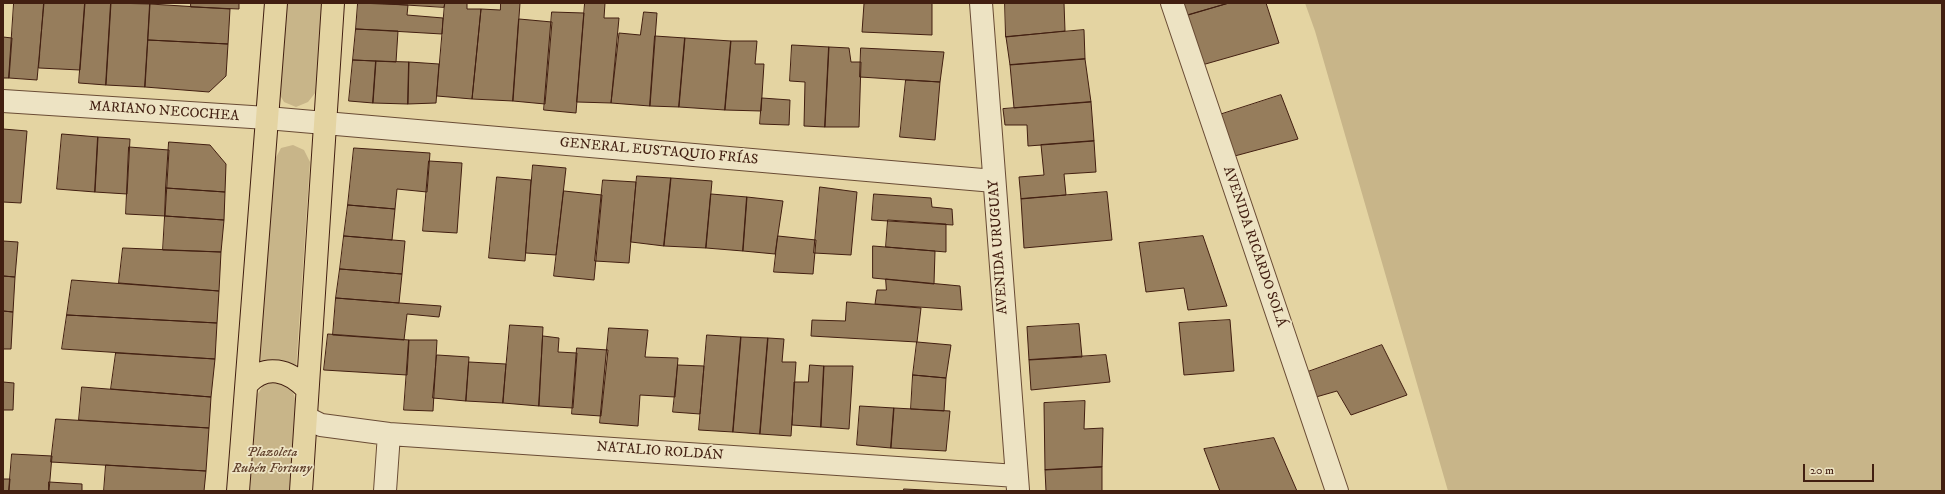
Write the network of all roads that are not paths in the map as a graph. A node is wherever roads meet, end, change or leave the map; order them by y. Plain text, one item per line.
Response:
1 (276, 3) edge
2 (334, 3) edge
3 (980, 3) edge
4 (1172, 3) edge
5 (3, 101) edge
6 (267, 118) junction
7 (324, 123) junction
8 (994, 181) junction
9 (247, 384) junction
10 (307, 389) junction
11 (307, 418) junction
12 (389, 434) junction
13 (1017, 484) edge
14 (238, 491) edge
15 (301, 491) edge
16 (385, 491) edge
17 (1337, 491) edge

1 - 6 main road
2 - 7 main road
3 - 8 street, AVENIDA URUGUAY
4 - 17 street, AVENIDA RICARDO SOLÁ
5 - 6 street, MARIANO NECOCHEA
6 - 7 street, MARIANO NECOCHEA
6 - 9 main road
7 - 8 street, GENERAL EUSTAQUIO FRÍAS
7 - 10 main road
8 - 13 street, AVENIDA URUGUAY
9 - 10 main road
9 - 14 main road
10 - 11 main road
11 - 12 street, NATALIO ROLDÁN
11 - 15 main road
12 - 13 street, NATALIO ROLDÁN
12 - 16 street

